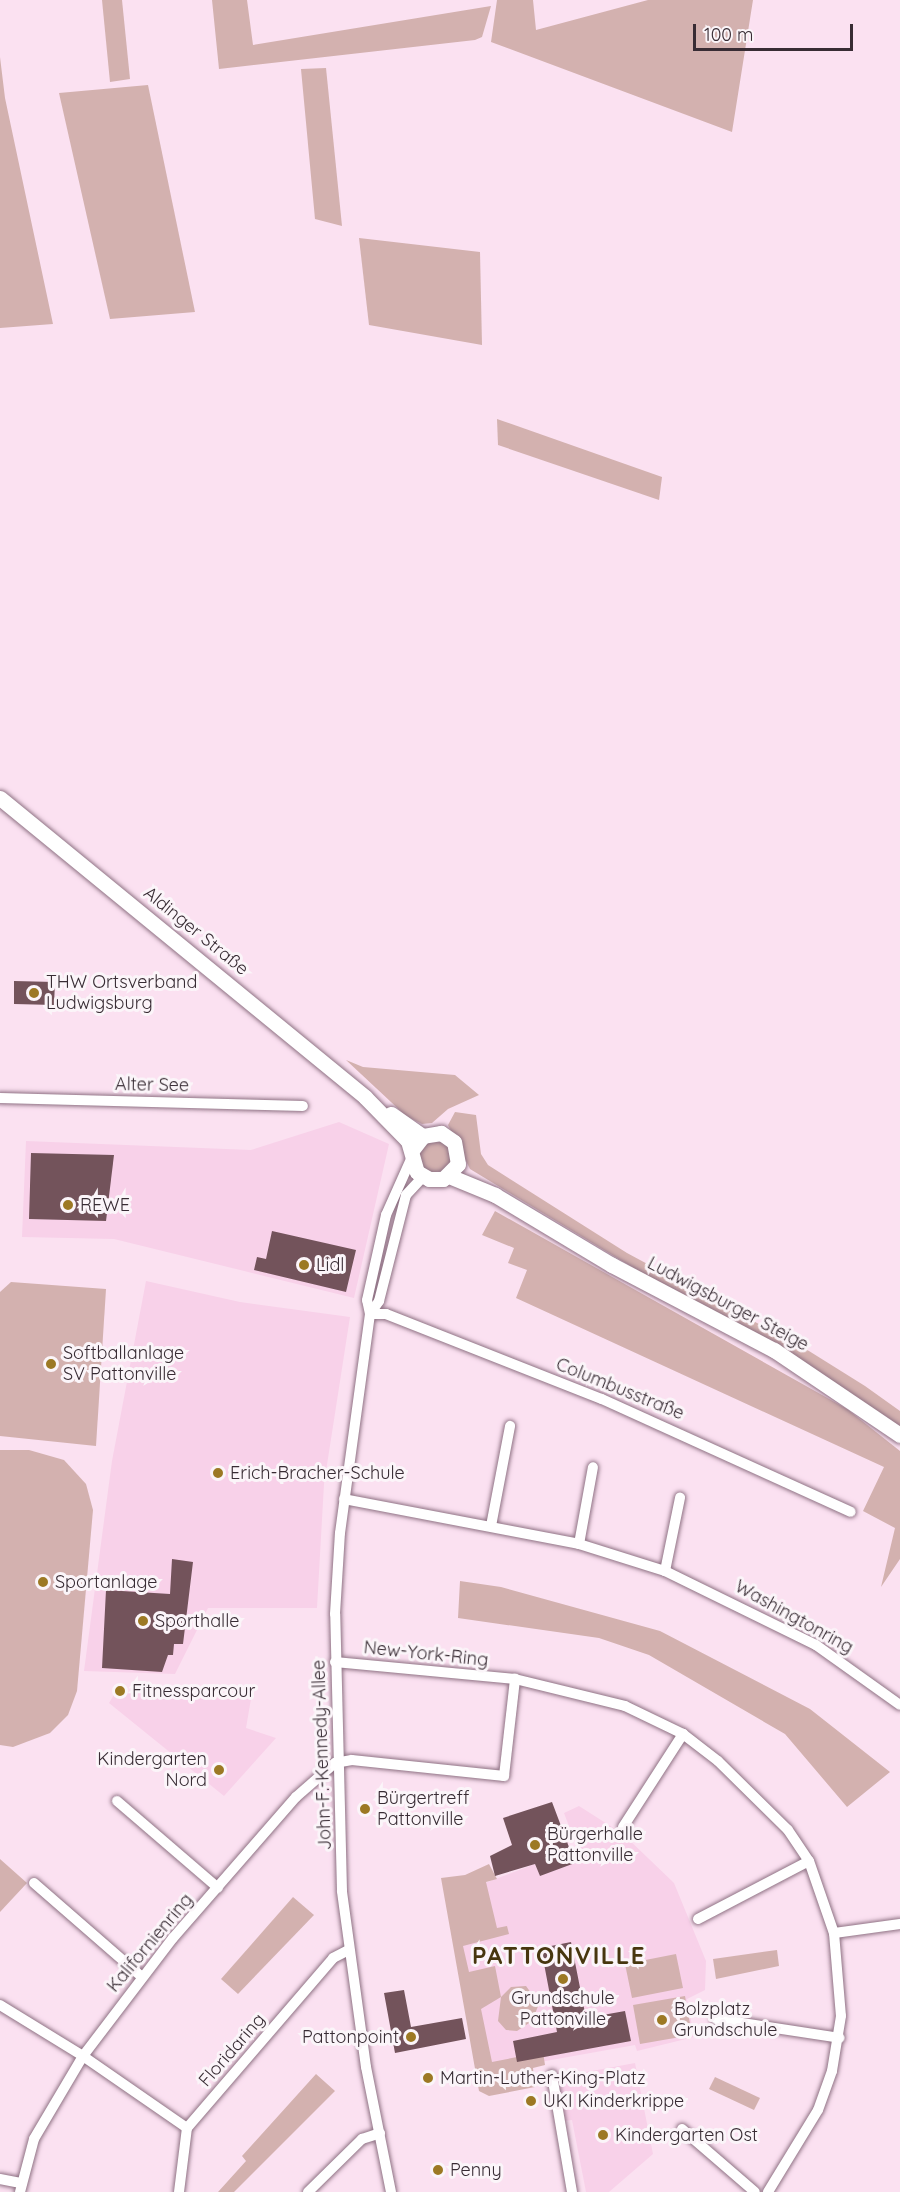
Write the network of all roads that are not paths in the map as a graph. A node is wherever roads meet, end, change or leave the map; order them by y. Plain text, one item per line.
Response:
1 (0, 798) edge
2 (365, 1097) junction
3 (0, 1098) edge
4 (303, 1106) dead end
5 (423, 1136) junction
6 (412, 1155) junction
7 (459, 1157) junction
8 (449, 1176) junction
9 (423, 1177) junction
10 (495, 1195) junction
11 (370, 1314) junction
12 (510, 1426) dead end
13 (900, 1435) edge
14 (593, 1467) dead end
15 (680, 1498) dead end
16 (344, 1499) junction
17 (851, 1512) dead end
18 (491, 1526) junction
19 (579, 1544) junction
20 (665, 1571) junction
21 (335, 1662) junction
22 (514, 1679) junction
23 (900, 1705) edge
24 (683, 1734) junction
25 (335, 1764) junction
26 (117, 1801) dead end
27 (623, 1827) dead end
28 (809, 1861) junction
29 (34, 1882) dead end
30 (218, 1888) junction
31 (698, 1919) dead end
32 (900, 1924) edge
33 (834, 1933) junction
34 (349, 1950) junction
35 (141, 1976) junction
36 (0, 2005) edge
37 (716, 2019) dead end
38 (840, 2038) junction
39 (83, 2056) junction
40 (552, 2075) dead end
41 (187, 2128) junction
42 (682, 2129) dead end
43 (380, 2133) junction
44 (0, 2179) edge
45 (21, 2188) edge
46 (179, 2192) edge
47 (308, 2192) edge
48 (391, 2192) edge
49 (573, 2192) edge
50 (755, 2192) edge
51 (768, 2192) edge

1 - 2 main road, Aldinger Straße
2 - 5 main road
2 - 6 main road
3 - 4 street, Alter See
5 - 6 main road
5 - 7 main road
6 - 9 main road
6 - 11 street, John-F.-Kennedy-Allee
7 - 8 main road
7 - 10 main road
8 - 9 main road
8 - 10 main road
9 - 11 street, John-F.-Kennedy-Allee
10 - 13 main road, Ludwigsburger Steige
11 - 16 street, John-F.-Kennedy-Allee
11 - 17 street, Columbusstraße
12 - 18 street
14 - 19 street
15 - 20 street
16 - 18 street, Washingtonring
16 - 21 street, John-F.-Kennedy-Allee
18 - 19 street, Washingtonring
19 - 20 street, Washingtonring
20 - 23 street, Washingtonring
21 - 22 street, New-York-Ring
21 - 25 street, John-F.-Kennedy-Allee
22 - 24 street, New-York-Ring
22 - 25 street
24 - 27 street
24 - 28 street, New-York-Ring
25 - 30 street, Kalifornienring
25 - 34 street, John-F.-Kennedy-Allee
26 - 30 street
28 - 31 street
28 - 33 street, New-York-Ring
29 - 35 street
30 - 35 street, Kalifornienring
32 - 33 street
33 - 38 street, New-York-Ring
34 - 41 street, Floridaring
34 - 43 street, John-F.-Kennedy-Allee
35 - 39 street, Kalifornienring
36 - 39 street
37 - 38 street
38 - 51 street, New-York-Ring
39 - 41 street
39 - 45 street, Kalifornienring
40 - 49 street
41 - 46 street
42 - 50 street
43 - 47 street
43 - 48 street, John-F.-Kennedy-Allee
44 - 45 street

